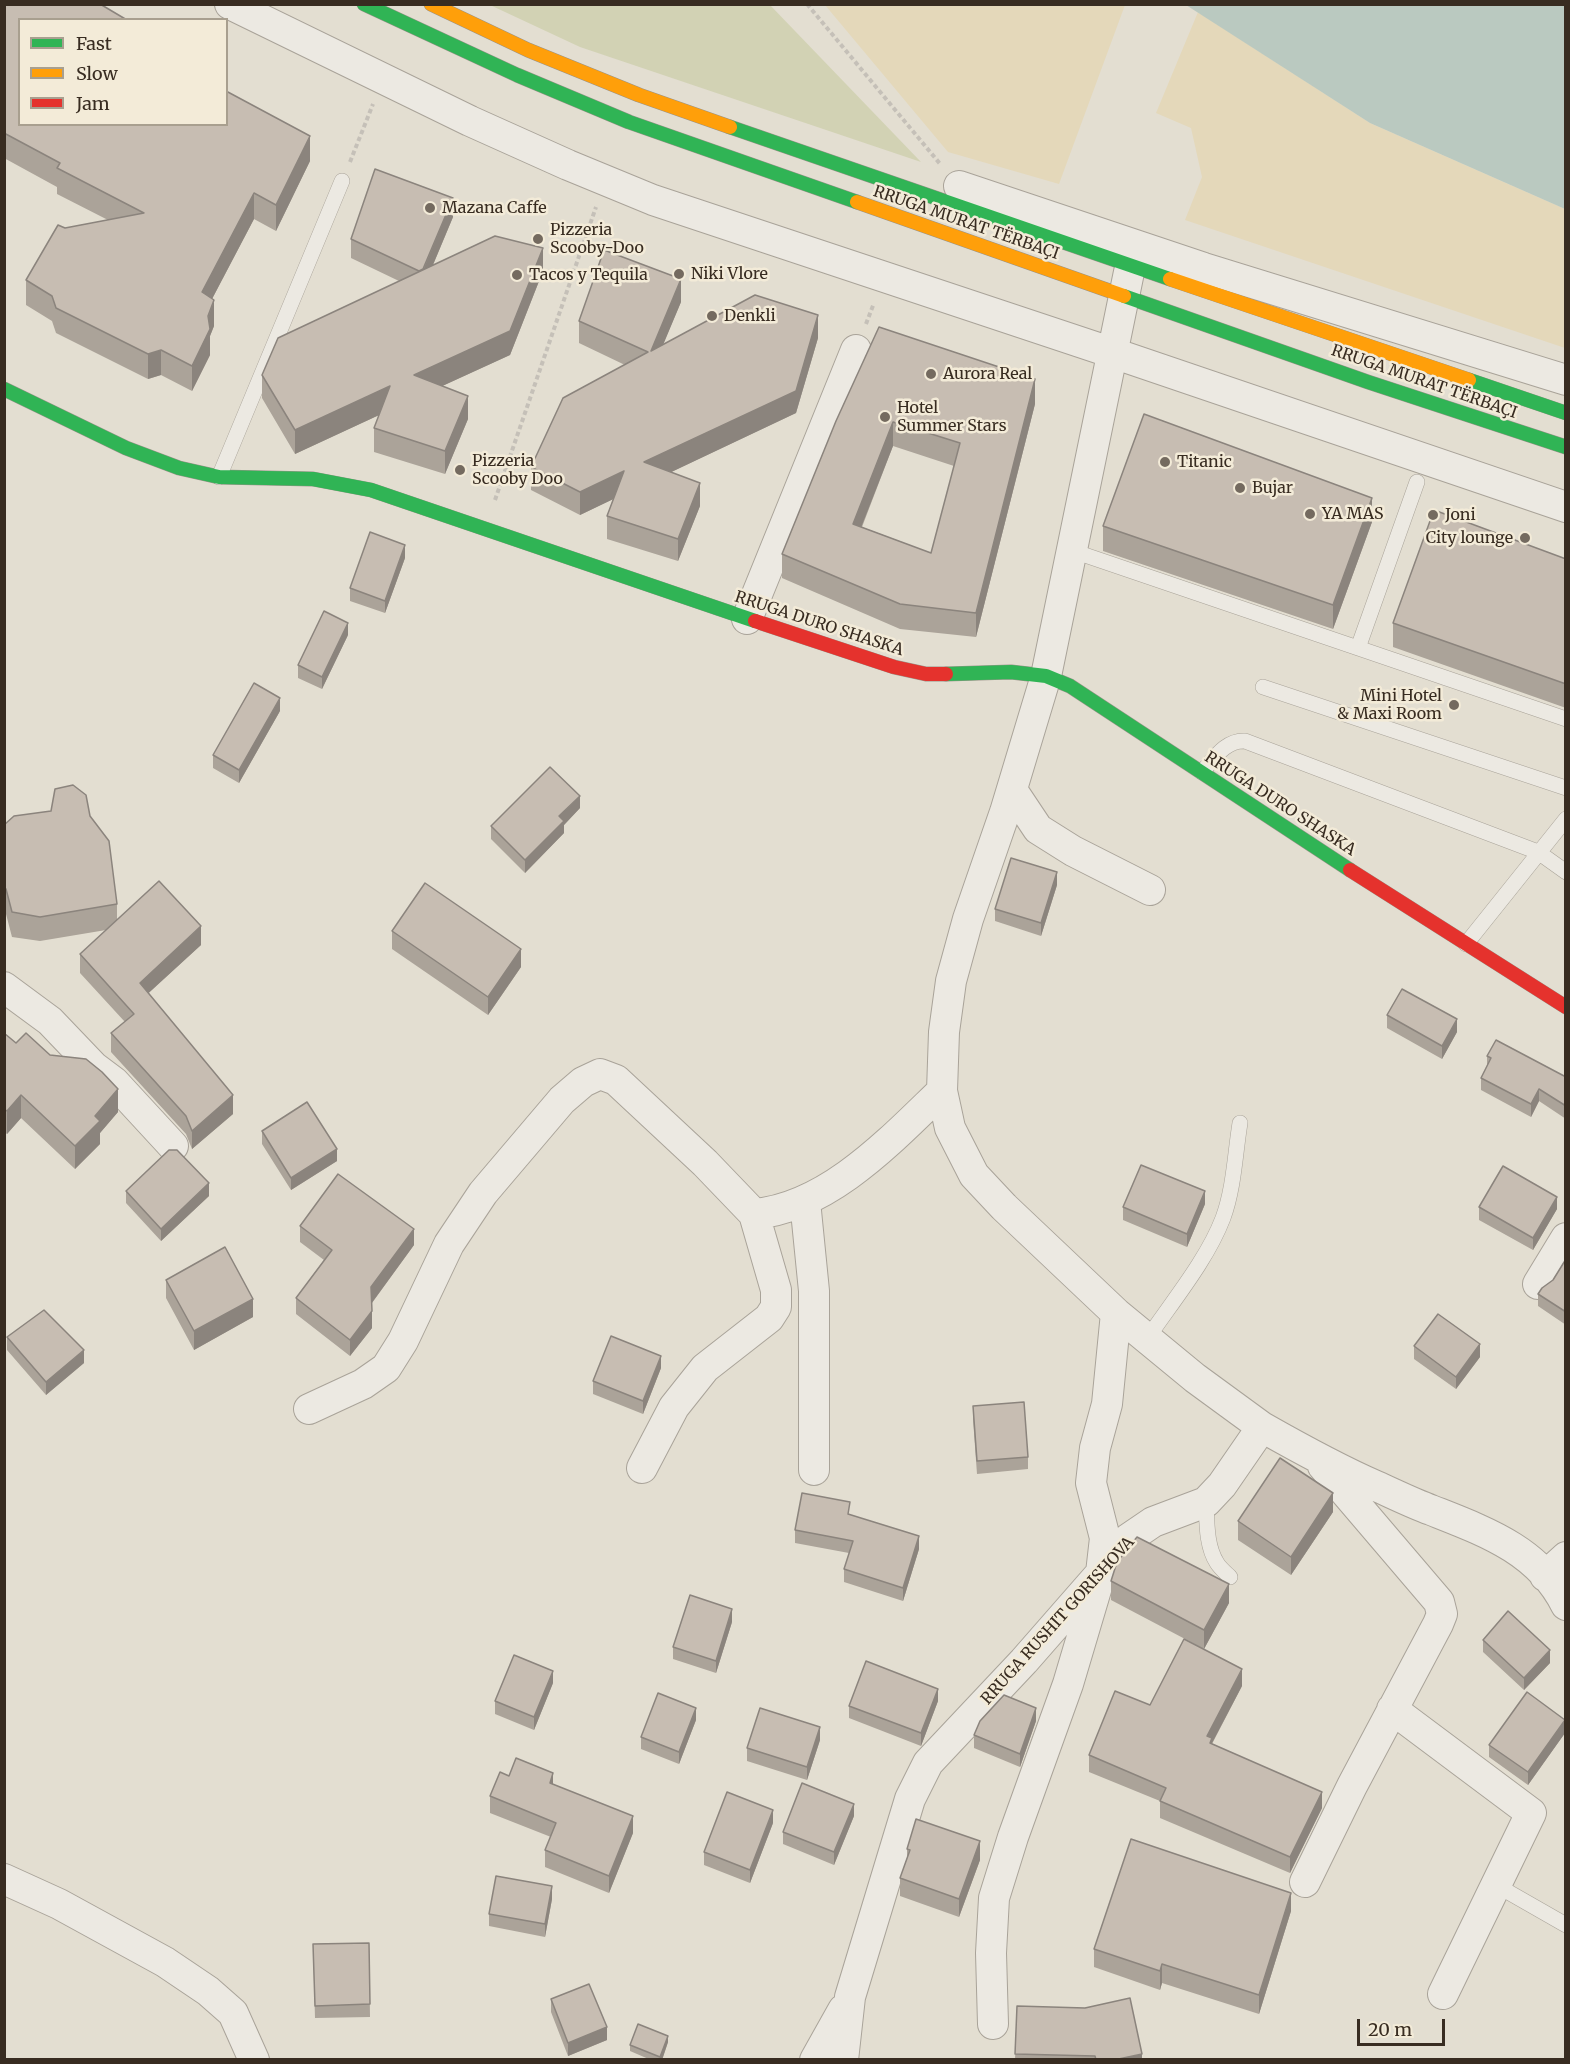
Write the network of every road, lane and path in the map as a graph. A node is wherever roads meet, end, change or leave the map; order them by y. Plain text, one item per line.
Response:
1 (230, 4) edge
2 (364, 4) edge
3 (431, 4) edge
4 (807, 4) edge
5 (383, 79) junction
6 (342, 181) joint
7 (605, 181) junction
8 (959, 186) joint
9 (1131, 266) junction
10 (885, 277) junction
11 (1125, 296) junction
12 (856, 350) joint
13 (1113, 353) junction
14 (1566, 380) edge
15 (4, 389) edge
16 (1566, 413) edge
17 (1566, 447) edge
18 (219, 477) junction
19 (1417, 482) dead end
20 (1566, 507) edge
21 (485, 530) junction
22 (1073, 551) junction
23 (747, 619) junction
24 (1358, 648) junction
25 (1046, 676) junction
26 (1263, 687) dead end
27 (1566, 719) edge
28 (1202, 772) junction
29 (1566, 788) edge
30 (1012, 790) junction
31 (1566, 819) edge
32 (1538, 852) junction
33 (1566, 872) edge
34 (1150, 890) dead end
35 (1466, 944) junction
36 (4, 987) edge
37 (1566, 1007) edge
38 (942, 1091) junction
39 (1240, 1123) dead end
40 (173, 1146) dead end
41 (805, 1201) junction
42 (754, 1214) junction
43 (1566, 1238) edge
44 (1538, 1284) dead end
45 (1116, 1313) junction
46 (1147, 1339) junction
47 (309, 1409) dead end
48 (1262, 1427) junction
49 (1316, 1456) junction
50 (642, 1468) dead end
51 (814, 1470) dead end
52 (1206, 1502) junction
53 (1555, 1566) edge
54 (1101, 1573) junction
55 (1230, 1577) dead end
56 (1566, 1605) edge
57 (1392, 1709) junction
58 (4, 1879) edge
59 (1305, 1882) dead end
60 (1496, 1885) junction
61 (1566, 1925) edge
62 (1443, 1994) dead end
63 (850, 1997) junction
64 (993, 2024) dead end
65 (254, 2060) edge
66 (815, 2060) edge
67 (843, 2060) edge

1 - 5 street
2 - 11 main road, RRUGA MURAT TËRBAÇI
3 - 9 main road, RRUGA MURAT TËRBAÇI
4 - 8 path
5 - 6 path
5 - 7 street
6 - 18 lane
7 - 10 street
7 - 21 path
8 - 14 street
9 - 11 street
9 - 16 main road, RRUGA MURAT TËRBAÇI
10 - 12 path
10 - 13 street
11 - 13 street
11 - 17 main road, RRUGA MURAT TËRBAÇI
12 - 23 street
13 - 20 street
13 - 22 street
15 - 18 main road, RRUGA DURO SHASKA
18 - 21 main road, RRUGA DURO SHASKA
19 - 24 lane
21 - 23 main road, RRUGA DURO SHASKA
22 - 24 lane
22 - 25 street
23 - 25 main road, RRUGA DURO SHASKA
24 - 27 lane
25 - 28 main road, RRUGA DURO SHASKA
25 - 30 street
26 - 29 lane
28 - 32 lane
28 - 35 main road, RRUGA DURO SHASKA
30 - 34 street
30 - 38 street
31 - 32 lane
32 - 33 lane
32 - 35 lane
35 - 37 main road, RRUGA DURO SHASKA
36 - 40 street
38 - 41 street
38 - 45 street
39 - 46 lane
41 - 42 street
41 - 51 street
42 - 47 street
42 - 50 street
43 - 44 street
45 - 46 street
45 - 54 street
46 - 48 street
48 - 49 street
48 - 52 street, RRUGA RUSHIT GORISHOVA
49 - 53 street
49 - 57 street
52 - 54 street, RRUGA RUSHIT GORISHOVA
52 - 55 lane
53 - 56 street
54 - 63 street, RRUGA RUSHIT GORISHOVA
54 - 64 street
57 - 59 street
57 - 60 street
58 - 65 street
60 - 61 lane
60 - 62 street
63 - 66 street
63 - 67 street, RRUGA RUSHIT GORISHOVA

